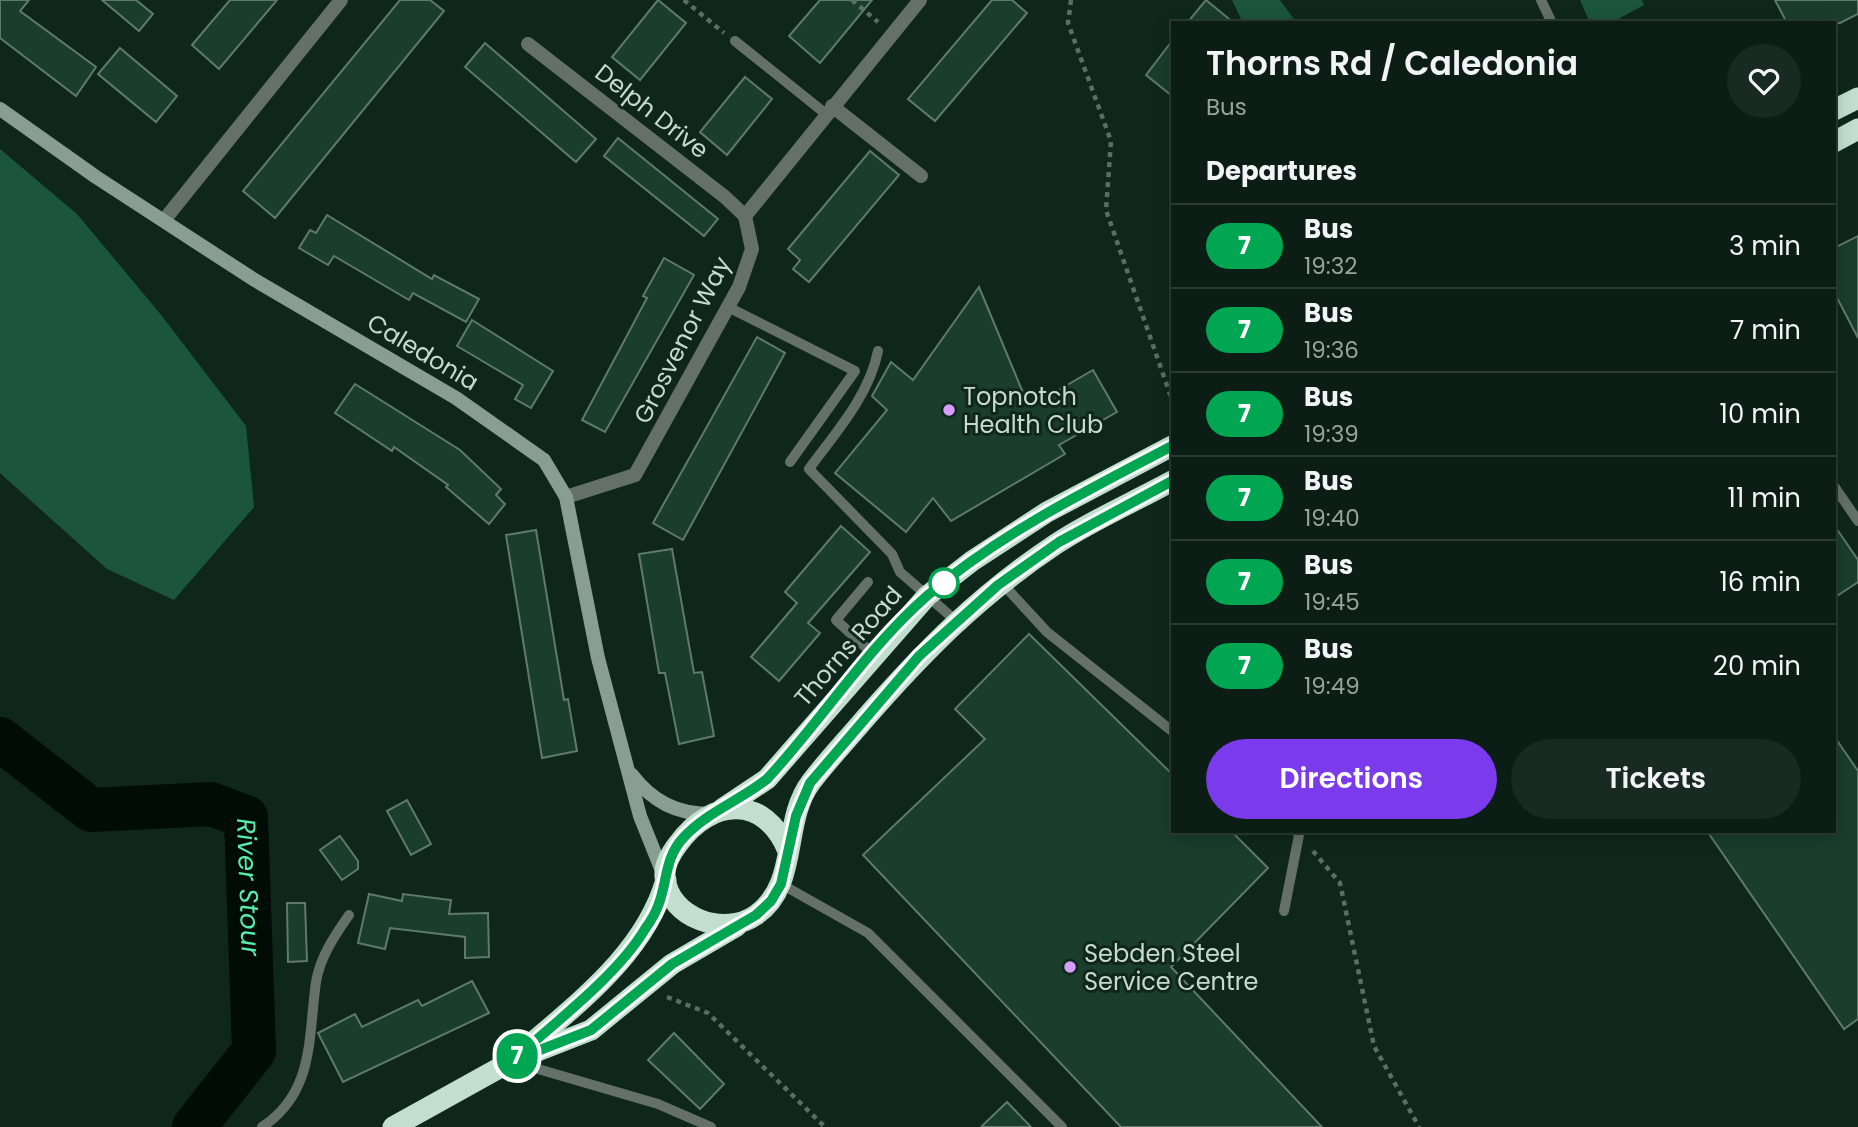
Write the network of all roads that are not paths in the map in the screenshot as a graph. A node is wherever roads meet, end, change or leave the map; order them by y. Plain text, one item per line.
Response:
1 (341, 0) edge
2 (920, 0) edge
3 (1541, 0) edge
4 (1551, 21) edge
5 (731, 38) road end
6 (528, 44) dead end
7 (1858, 98) edge
8 (0, 109) edge
9 (1836, 109) edge
10 (829, 110) junction
11 (1858, 129) edge
12 (1836, 141) edge
13 (921, 176) dead end
14 (745, 216) junction
15 (164, 219) junction
16 (728, 307) junction
17 (878, 351) dead end
18 (1171, 447) edge
19 (790, 462) dead end
20 (1171, 482) edge
21 (1836, 489) edge
22 (566, 497) junction
23 (1858, 521) edge
24 (868, 582) dead end
25 (1001, 582) junction
26 (927, 596) junction
27 (955, 621) junction
28 (873, 654) junction
29 (1171, 730) edge
30 (631, 774) junction
31 (716, 812) junction
32 (1298, 833) edge
33 (788, 851) junction
34 (665, 879) junction
35 (781, 884) junction
36 (1284, 911) dead end
37 (349, 915) dead end
38 (741, 923) junction
39 (512, 1061) junction
40 (262, 1127) edge
41 (393, 1127) edge
42 (711, 1127) edge
43 (1062, 1127) edge

1 - 15 street
2 - 10 street
3 - 4 lane
5 - 10 lane
6 - 14 street, Delph Drive
7 - 9 highway
8 - 15 street, Caledonia
10 - 13 street
10 - 14 street
11 - 12 highway
14 - 16 street, Grosvenor Way
15 - 22 street, Caledonia
16 - 19 lane
16 - 22 street, Grosvenor Way
17 - 26 lane
18 - 26 highway, Thorns Road
20 - 25 highway
21 - 23 lane
22 - 30 street, Caledonia
24 - 28 lane
25 - 27 highway
25 - 29 lane
26 - 27 lane
26 - 28 highway, Thorns Road
27 - 33 highway
28 - 31 highway, Thorns Road
30 - 31 street, Caledonia
30 - 34 street, Caledonia
31 - 33 highway
31 - 34 highway
32 - 36 lane
33 - 35 highway
34 - 38 highway
34 - 39 highway
35 - 38 highway
35 - 43 lane
37 - 40 lane
38 - 39 highway
39 - 41 highway
39 - 42 lane

